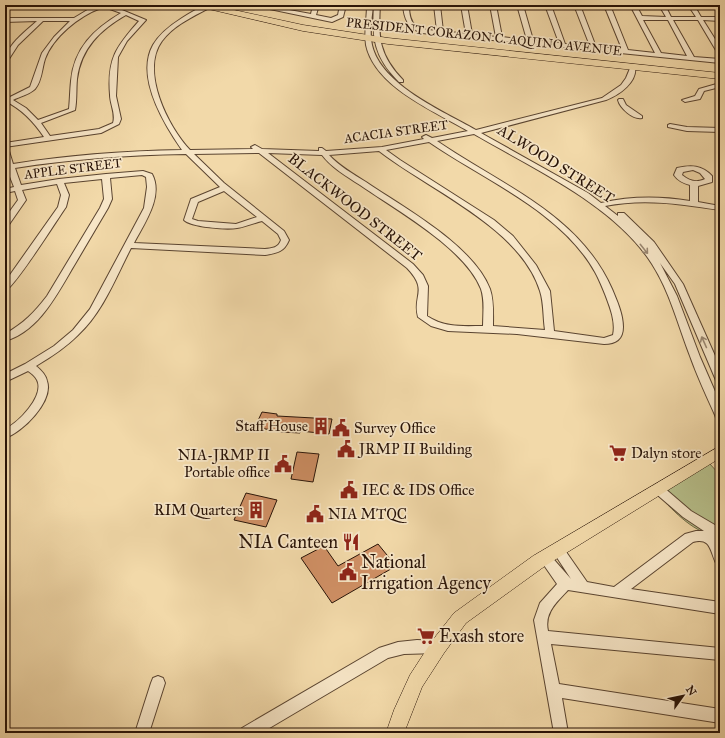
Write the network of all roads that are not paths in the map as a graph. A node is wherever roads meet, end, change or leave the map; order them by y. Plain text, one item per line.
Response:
1 (253, 5) edge
2 (293, 5) edge
3 (316, 5) edge
4 (343, 5) edge
5 (370, 5) edge
6 (377, 5) edge
7 (406, 5) edge
8 (437, 5) edge
9 (464, 5) edge
10 (493, 5) edge
11 (520, 5) edge
12 (548, 5) edge
13 (577, 5) edge
14 (607, 5) edge
15 (633, 5) edge
16 (662, 5) edge
17 (691, 5) edge
18 (206, 7) edge
19 (269, 7) edge
20 (124, 13) junction
21 (291, 13) junction
22 (313, 17) junction
23 (641, 18) junction
24 (669, 18) junction
25 (698, 18) junction
26 (42, 19) junction
27 (720, 19) edge
28 (76, 20) junction
29 (5, 21) edge
30 (440, 33) junction
31 (469, 36) junction
32 (372, 39) junction
33 (499, 39) junction
34 (531, 43) junction
35 (563, 46) junction
36 (594, 49) junction
37 (626, 52) junction
38 (720, 52) edge
39 (659, 55) junction
40 (692, 58) junction
41 (5, 61) edge
42 (720, 61) edge
43 (629, 66) junction
44 (720, 76) edge
45 (720, 85) edge
46 (6, 99) edge
47 (621, 100) dead end
48 (684, 100) dead end
49 (640, 117) dead end
50 (38, 122) junction
51 (670, 126) dead end
52 (476, 129) junction
53 (720, 130) edge
54 (48, 138) junction
55 (428, 139) junction
56 (5, 145) edge
57 (378, 148) junction
58 (186, 149) junction
59 (258, 149) junction
60 (5, 151) edge
61 (322, 151) junction
62 (8, 167) edge
63 (106, 176) junction
64 (59, 181) junction
65 (694, 183) dead end
66 (226, 187) junction
67 (19, 188) junction
68 (5, 191) edge
69 (604, 204) junction
70 (694, 204) junction
71 (720, 208) edge
72 (264, 218) junction
73 (5, 224) edge
74 (129, 245) junction
75 (5, 288) edge
76 (488, 329) junction
77 (550, 334) junction
78 (5, 338) edge
79 (29, 366) junction
80 (5, 378) edge
81 (720, 379) edge
82 (705, 380) junction
83 (720, 415) edge
84 (5, 434) edge
85 (720, 451) edge
86 (658, 490) junction
87 (720, 534) edge
88 (551, 554) junction
89 (720, 560) edge
90 (564, 584) junction
91 (582, 586) junction
92 (616, 593) junction
93 (720, 608) edge
94 (543, 637) junction
95 (438, 647) junction
96 (720, 654) edge
97 (158, 683) dead end
98 (552, 690) junction
99 (720, 716) edge
100 (142, 733) edge
101 (247, 733) edge
102 (395, 733) edge
103 (561, 733) edge

1 - 19 street
2 - 21 street
3 - 22 street
4 - 22 street
5 - 32 street
6 - 32 street
7 - 30 street
8 - 30 street
9 - 31 street
10 - 33 street
11 - 34 street
12 - 35 street
13 - 36 street
14 - 37 street
15 - 23 street
16 - 24 street
17 - 25 street
18 - 32 highway, PRESIDENT CORAZON C. AQUINO AVENUE
18 - 58 street
19 - 21 street
20 - 28 street
20 - 50 street
20 - 54 street
21 - 22 street
23 - 24 street
23 - 39 street
24 - 25 street
24 - 40 street
25 - 27 street
25 - 38 street
26 - 28 street
26 - 29 street
26 - 41 street
28 - 46 street
30 - 31 street
31 - 33 street
32 - 43 highway, PRESIDENT CORAZON C. AQUINO AVENUE
32 - 52 street, ALWOOD STREET
33 - 34 street
34 - 35 street
35 - 36 street
36 - 37 street
37 - 39 street
39 - 40 street
40 - 42 street
43 - 44 highway, PRESIDENT CORAZON C. AQUINO AVENUE
43 - 52 street, ACACIA STREET
45 - 48 street
46 - 50 street
47 - 49 street
50 - 54 street
51 - 53 street
52 - 55 street, ACACIA STREET
52 - 69 street, ALWOOD STREET
54 - 56 street
55 - 57 street, ACACIA STREET
55 - 77 street
57 - 61 street, ACACIA STREET
57 - 77 street
58 - 59 street, ACACIA STREET
58 - 62 street, ACACIA STREET
58 - 66 street
59 - 61 street, ACACIA STREET
59 - 76 street, BLACKWOOD STREET
60 - 62 street
61 - 76 street
62 - 67 street
63 - 64 street, APPLE STREET
63 - 74 street, APPLE STREET
63 - 78 street
64 - 67 street, APPLE STREET
64 - 75 street
65 - 70 street
66 - 72 street
66 - 72 street
67 - 68 street, APPLE STREET
67 - 73 street
69 - 70 street
81 -> 69 street, ALWOOD STREET
69 -> 82 street, ALWOOD STREET
70 - 71 street
72 - 74 street
74 - 79 street
76 - 77 street
79 - 80 street
79 - 84 street
81 - 82 street
82 - 83 street, ALWOOD STREET
85 - 86 main road
86 - 87 street
86 - 88 main road
88 - 90 street
88 - 91 street
88 - 95 main road
89 - 92 street
90 - 91 street
90 - 94 street
91 - 92 street
92 - 93 street
94 - 96 street
94 - 98 street
95 - 101 street
95 - 102 main road
97 - 100 street
98 - 99 street
98 - 103 street

